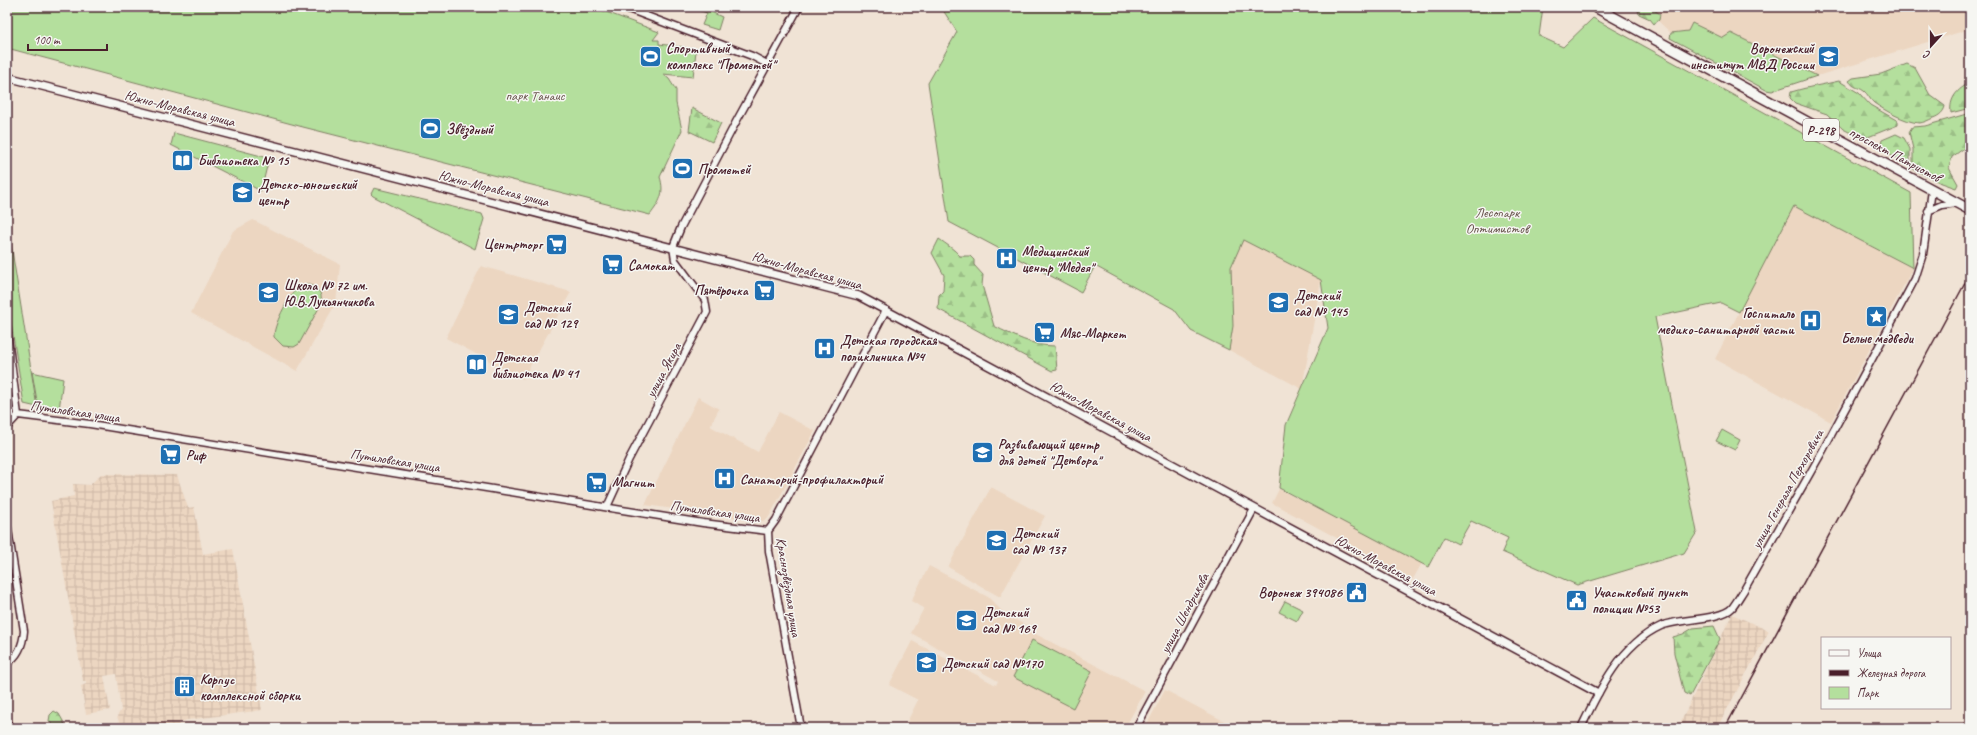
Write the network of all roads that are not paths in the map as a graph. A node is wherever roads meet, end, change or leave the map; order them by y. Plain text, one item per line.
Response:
1 (623, 7) edge
2 (799, 7) edge
3 (1595, 7) edge
4 (768, 64) junction
5 (7, 76) edge
6 (1932, 190) junction
7 (1957, 204) junction
8 (1970, 210) edge
9 (1928, 211) junction
10 (673, 247) junction
11 (886, 310) junction
12 (7, 331) edge
13 (18, 416) junction
14 (7, 427) edge
15 (607, 507) junction
16 (1254, 509) junction
17 (7, 523) edge
18 (768, 530) junction
19 (7, 663) edge
20 (1598, 693) junction
21 (7, 720) edge
22 (8, 728) edge
23 (801, 728) edge
24 (1136, 728) edge
25 (1581, 728) edge

1 - 4 street
2 - 4 street
3 - 6 highway, проспект Патриотов / Р-298
4 - 10 street
5 - 10 main road, Южно-Моравская улица
6 - 7 highway, проспект Патриотов / Р-298
6 - 9 street, улица Генерала Перхоровича
7 - 8 highway, проспект Патриотов / Р-298
7 - 9 street
9 - 20 street, улица Генерала Перхоровича
10 - 11 main road, Южно-Моравская улица
10 - 15 street, улица Якира
11 - 16 main road, Южно-Моравская улица
11 - 18 street, Краснозвёздная улица
12 - 13 street
13 - 14 street
13 - 15 street, Путиловская улица
15 - 18 street, Путиловская улица
16 - 20 main road, Южно-Моравская улица
16 - 24 street, улица Шендрикова
17 - 19 street
18 - 23 street, Краснозвёздная улица
20 - 25 street, улица Генерала Перхоровича
21 - 22 street

